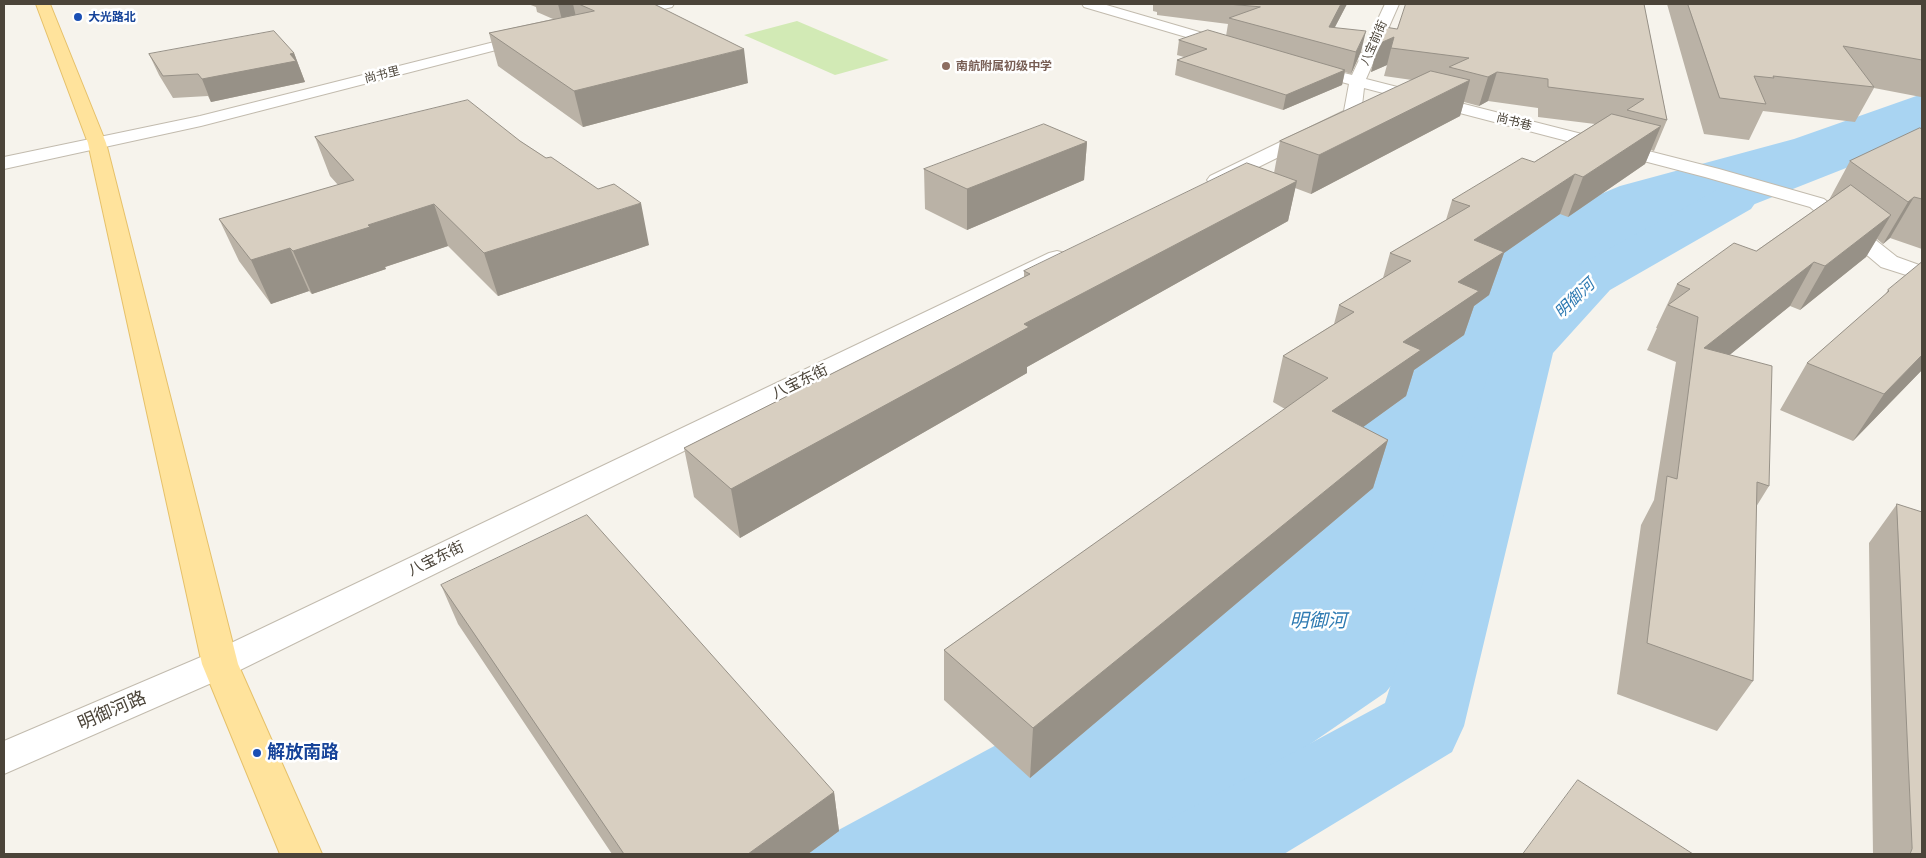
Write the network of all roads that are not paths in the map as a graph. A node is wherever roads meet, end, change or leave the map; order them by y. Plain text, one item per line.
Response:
1 (43, 4) edge
2 (666, 4) edge
3 (1090, 4) edge
4 (1392, 4) edge
5 (610, 18) edge
6 (545, 34) edge
7 (1252, 51) edge
8 (1328, 74) edge
9 (1357, 82) junction
10 (97, 143) junction
11 (4, 163) edge
12 (1199, 189) edge
13 (1082, 245) edge
14 (1922, 273) edge
15 (220, 664) junction
16 (4, 758) edge
17 (301, 854) edge

1 - 10 main road
2 - 5 street
3 - 7 street
4 - 9 street, 八宝前街
6 - 10 street, 尚书里
8 - 9 street, 尚书巷
9 - 12 street
9 - 14 street, 尚书巷
10 - 11 street, 尚书里
10 - 15 main road
13 - 15 street, 八宝东街
15 - 16 street, 明御河路
15 - 17 main road

